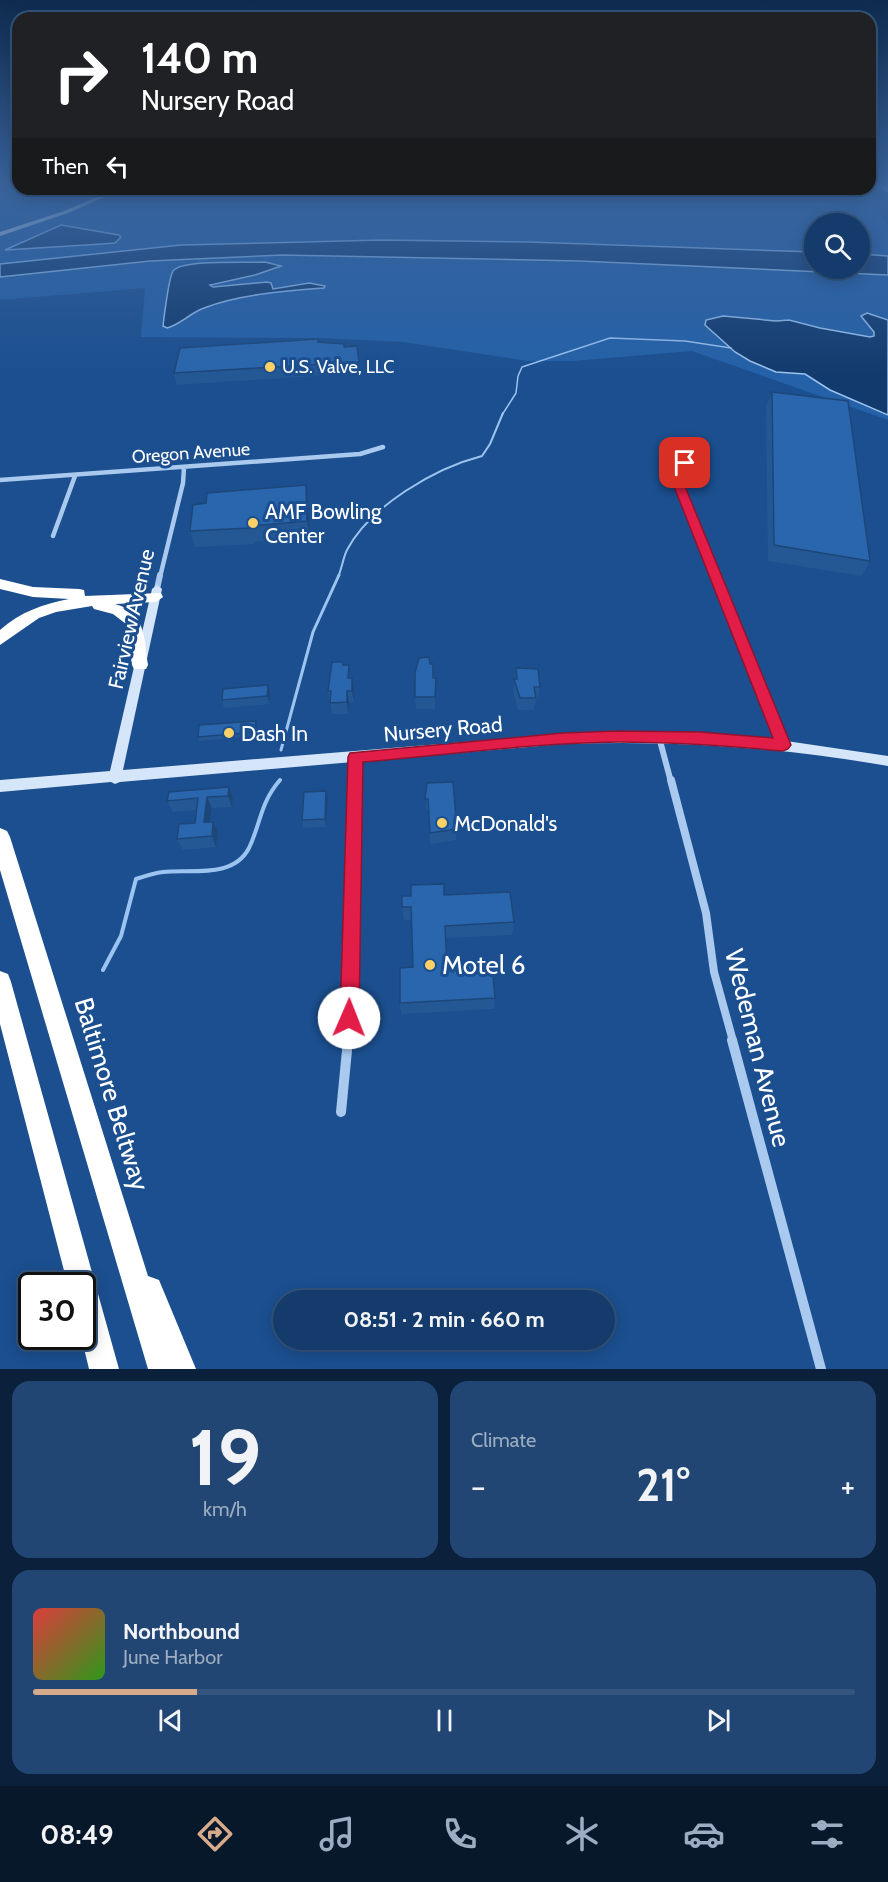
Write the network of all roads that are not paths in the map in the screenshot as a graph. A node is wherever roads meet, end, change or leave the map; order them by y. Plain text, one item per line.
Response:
1 (383, 447) dead end
2 (685, 463) dead end
3 (184, 468) junction
4 (75, 476) junction
5 (0, 480) edge
6 (53, 536) dead end
7 (0, 584) edge
8 (157, 593) junction
9 (80, 602) junction
10 (0, 639) edge
11 (140, 665) junction
12 (659, 736) junction
13 (783, 745) junction
14 (356, 757) junction
15 (888, 760) edge
16 (115, 778) junction
17 (0, 786) edge
18 (0, 837) edge
19 (0, 982) edge
20 (341, 1112) dead end
21 (109, 1194) junction
22 (78, 1272) edge
23 (96, 1339) edge
24 (104, 1369) edge
25 (163, 1369) edge
26 (182, 1369) edge
27 (821, 1369) edge

1 - 3 street, Oregon Avenue
2 - 13 street
3 - 4 street, Oregon Avenue
3 - 8 street, Fairview Avenue
4 - 5 street, Oregon Avenue
4 - 6 street
7 - 8 highway
8 - 9 highway
8 - 11 main road, Fairview Avenue
9 - 10 highway
9 - 11 highway
11 - 16 main road, Fairview Avenue
12 - 13 main road, Nursery Road
12 - 14 main road, Nursery Road
12 - 27 street, Wedeman Avenue
13 - 15 main road, Nursery Road
14 - 16 main road, Nursery Road
14 - 20 street
16 - 17 main road, Nursery Road
18 - 21 highway, Baltimore Beltway
19 - 22 highway
21 - 25 highway, Baltimore Beltway
21 - 26 highway
23 - 24 highway

